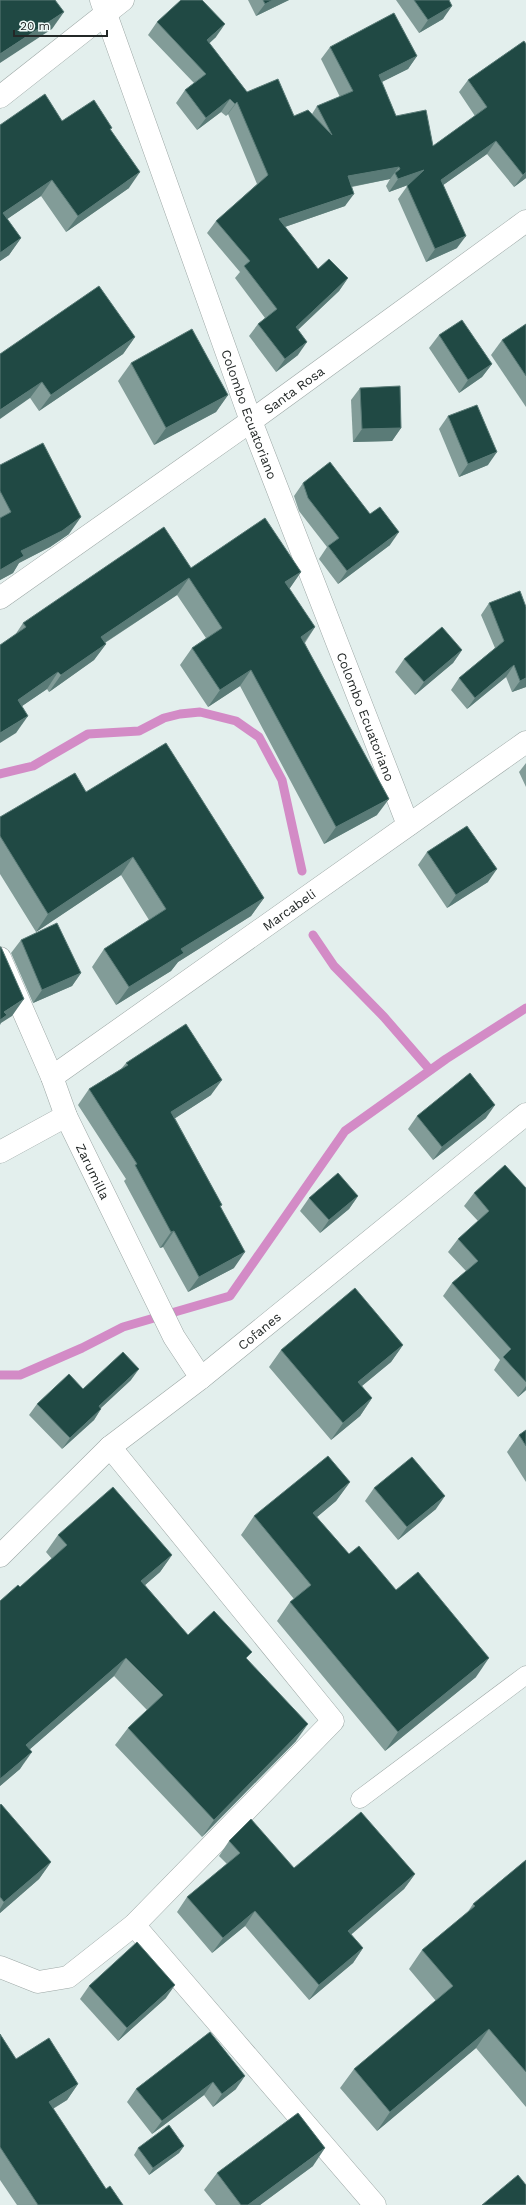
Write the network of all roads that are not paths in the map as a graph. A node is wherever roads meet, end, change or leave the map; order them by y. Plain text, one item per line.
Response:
1 (110, 4) edge
2 (0, 97) edge
3 (526, 221) edge
4 (251, 421) junction
5 (0, 598) edge
6 (526, 742) edge
7 (408, 825) junction
8 (0, 958) edge
9 (52, 1076) junction
10 (526, 1114) edge
11 (66, 1116) junction
12 (0, 1152) edge
13 (201, 1378) junction
14 (110, 1447) junction
15 (0, 1556) edge
16 (526, 1675) edge
17 (360, 1799) dead end
18 (134, 1924) junction
19 (0, 1967) edge
20 (375, 2205) edge

1 - 2 street
1 - 4 street, Colombo Ecuatoriano
3 - 4 street, Santa Rosa
4 - 5 street, Santa Rosa
4 - 7 street, Colombo Ecuatoriano
6 - 7 street, Marcabeli
7 - 9 street, Marcabeli
8 - 9 street, Zarumilla
9 - 11 street, Zarumilla
10 - 13 street, Cofanes
11 - 12 street
11 - 13 street, Zarumilla
13 - 14 street, Cofanes
14 - 15 street, Cofanes
14 - 18 street
16 - 17 lane
18 - 19 street
18 - 20 street

